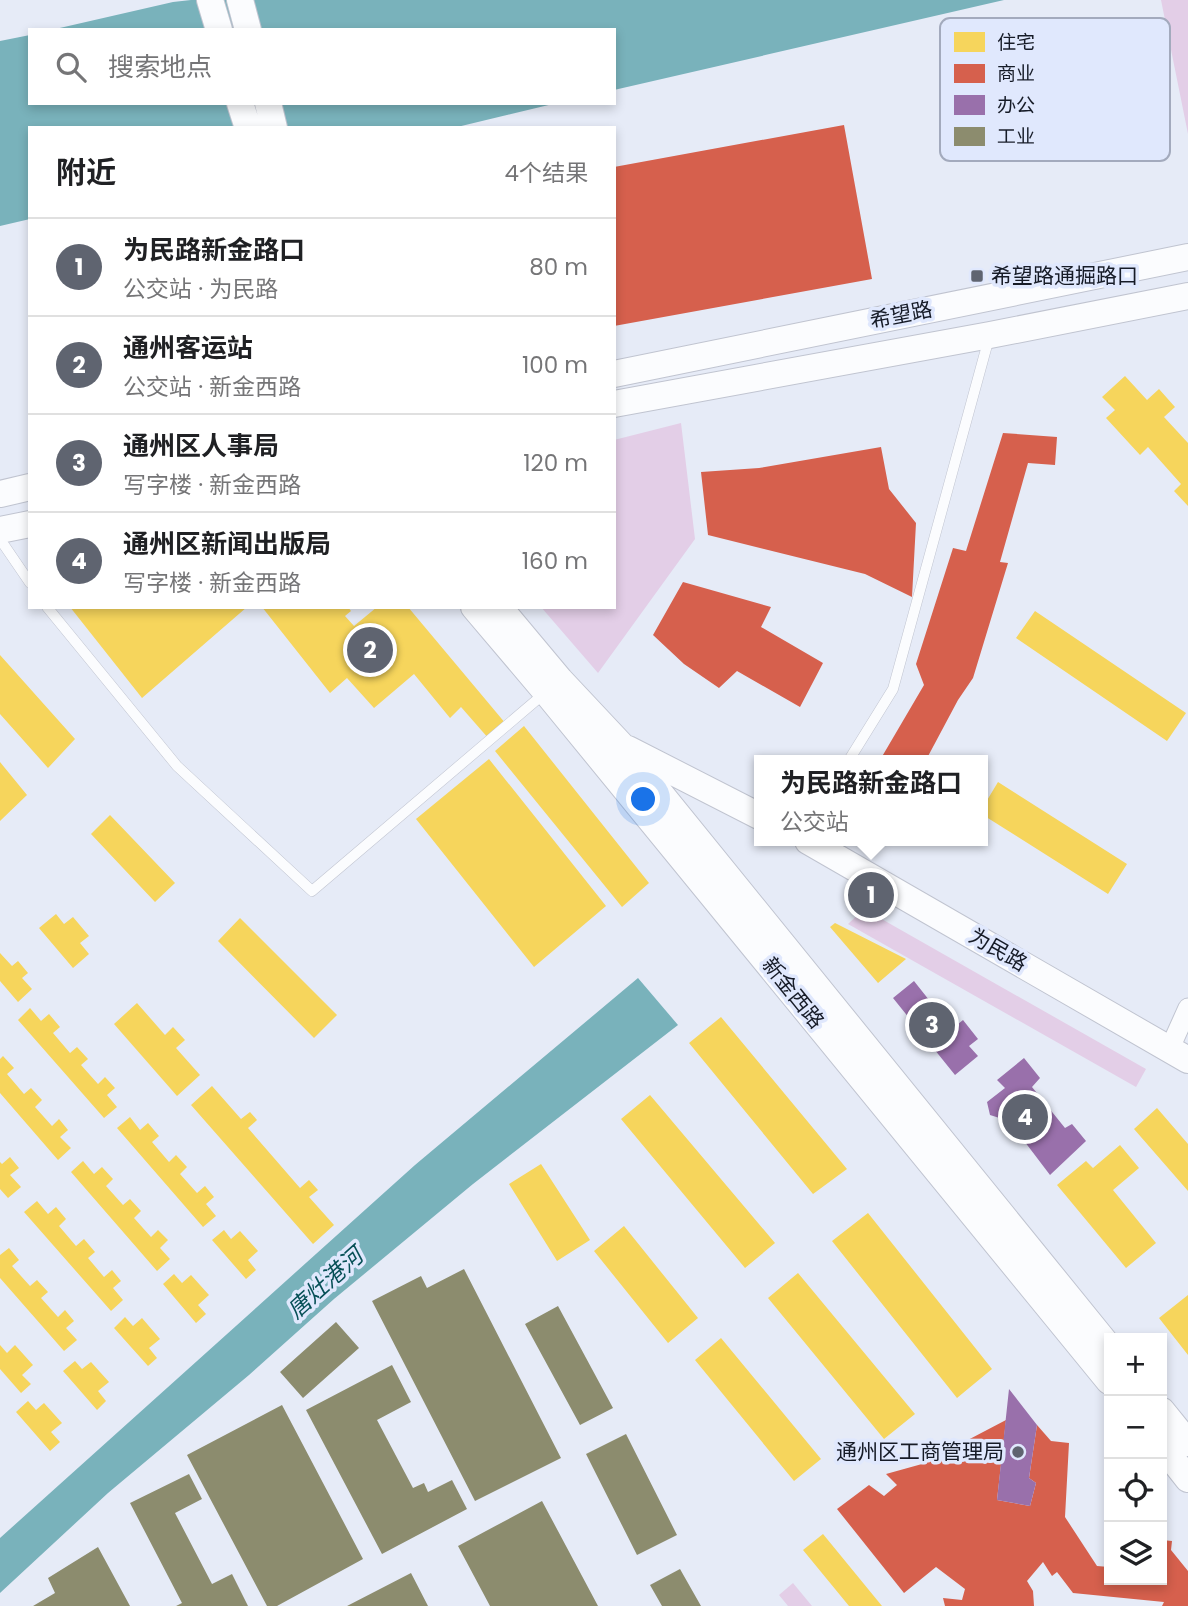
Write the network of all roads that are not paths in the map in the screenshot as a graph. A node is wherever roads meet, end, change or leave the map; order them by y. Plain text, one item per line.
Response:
1 (210, 0) edge
2 (240, 0) edge
3 (218, 28) edge
4 (247, 28) edge
5 (241, 105) edge
6 (268, 105) edge
7 (247, 126) edge
8 (274, 126) edge
9 (1188, 257) edge
10 (1188, 296) edge
11 (990, 335) junction
12 (616, 374) edge
13 (616, 404) edge
14 (28, 487) edge
15 (0, 494) edge
16 (28, 524) edge
17 (0, 530) edge
18 (0, 539) edge
19 (28, 580) edge
20 (49, 609) edge
21 (476, 609) edge
22 (500, 609) edge
23 (553, 686) junction
24 (621, 745) junction
25 (852, 755) edge
26 (754, 813) edge
27 (817, 846) edge
28 (1188, 1008) edge
29 (1179, 1054) edge
30 (1104, 1342) edge
31 (1104, 1375) edge
32 (1167, 1417) edge
33 (1188, 1443) edge
34 (1167, 1452) edge
35 (1188, 1479) edge

1 - 3 main road
2 - 4 main road
5 - 7 main road
6 - 8 main road
9 - 12 main road, 希望路
10 - 11 main road, 希望路
11 - 13 main road, 希望路
11 - 25 lane
14 - 15 main road
16 - 17 main road
18 - 19 lane
20 - 23 lane
21 - 23 main road, 新金西路
22 - 23 main road, 新金西路
23 - 24 main road
23 - 31 main road, 新金西路
24 - 26 main road
24 - 30 main road, 新金西路
27 - 29 main road, 为民路
28 - 29 street
32 - 33 main road
34 - 35 main road

